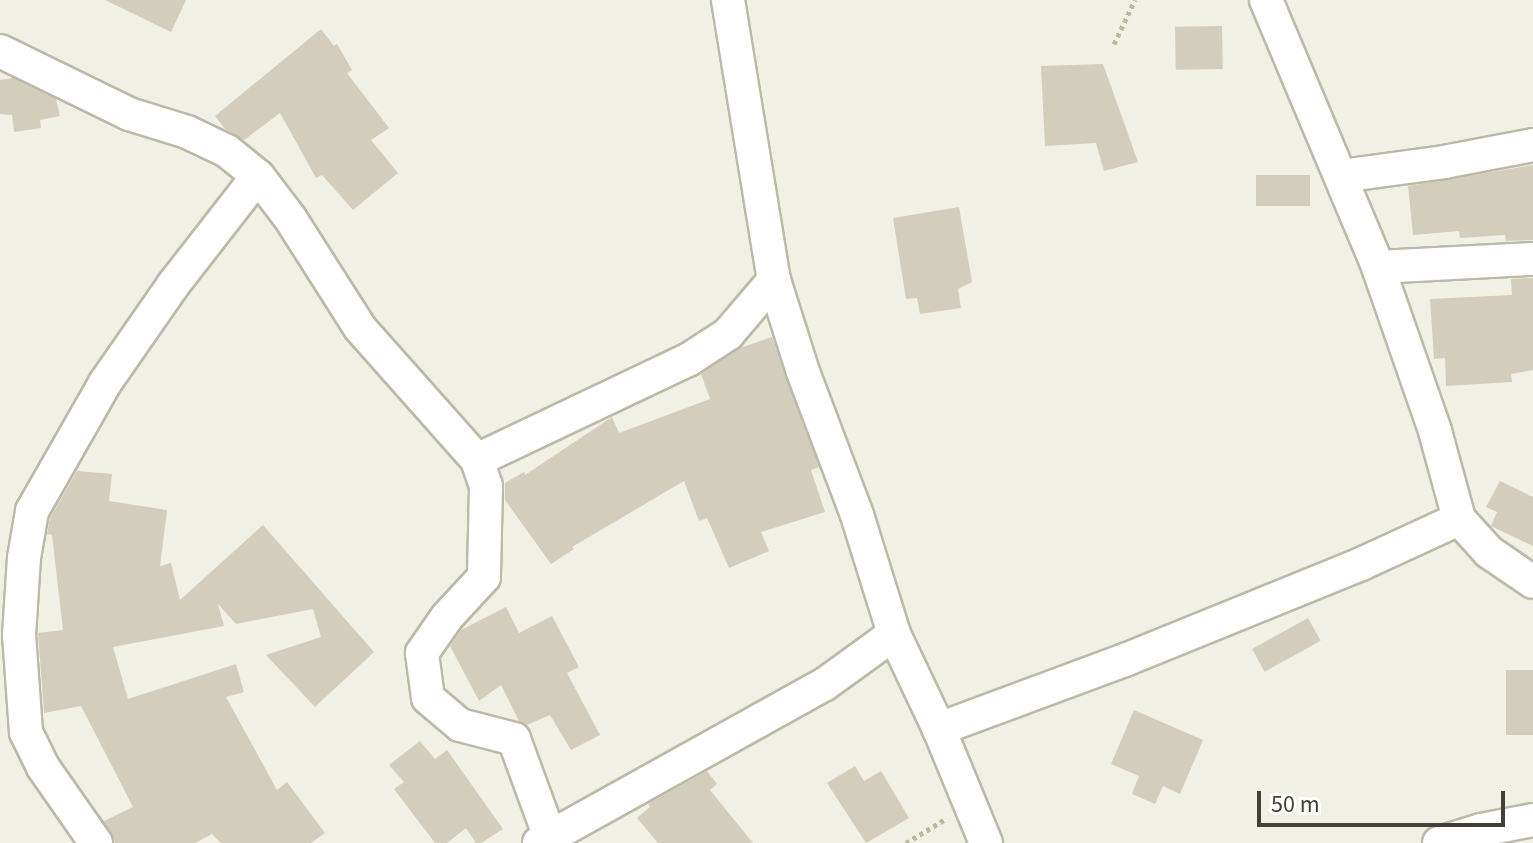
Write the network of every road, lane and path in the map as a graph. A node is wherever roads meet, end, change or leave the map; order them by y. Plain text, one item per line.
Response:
1 (728, 0) edge
2 (1135, 0) edge
3 (1266, 0) edge
4 (1114, 44) dead end
5 (0, 51) edge
6 (1533, 145) edge
7 (258, 176) junction
8 (1341, 176) junction
9 (1533, 259) edge
10 (1378, 267) junction
11 (774, 280) junction
12 (477, 460) junction
13 (1459, 519) junction
14 (1533, 582) edge
15 (894, 634) junction
16 (939, 729) junction
17 (971, 807) junction
18 (1533, 820) edge
19 (547, 841) edge
20 (96, 843) edge
21 (906, 843) edge
22 (986, 843) edge
23 (1439, 843) edge

1 - 11 street
2 - 4 path
3 - 8 street
5 - 7 street
6 - 8 street
7 - 12 street
7 - 20 street
8 - 10 street
9 - 10 street
10 - 13 street
11 - 12 street
11 - 15 street
12 - 19 street
13 - 14 street
13 - 16 street
15 - 16 street
15 - 19 street
16 - 17 street
17 - 21 path
17 - 22 street
18 - 23 street

